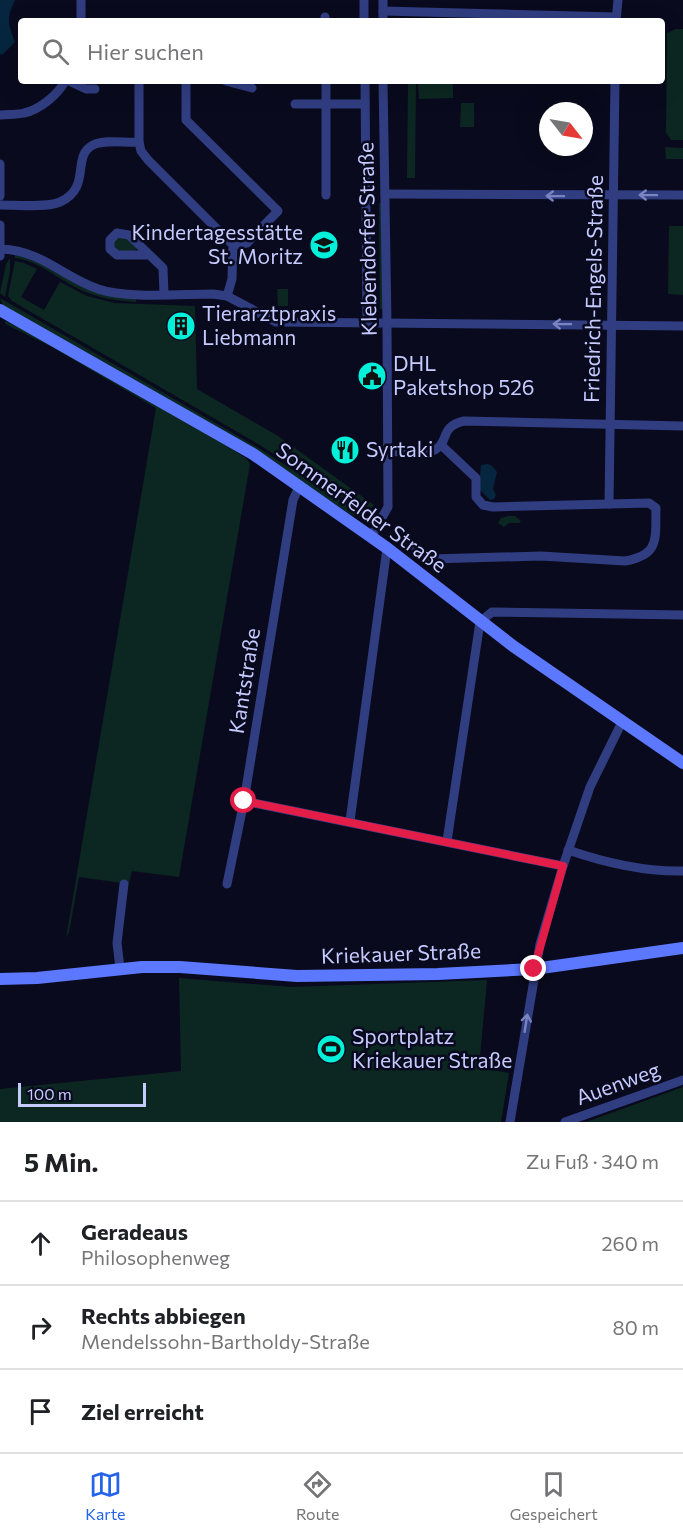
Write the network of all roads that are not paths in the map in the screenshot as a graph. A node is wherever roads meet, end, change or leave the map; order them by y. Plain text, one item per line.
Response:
1 (81, 0) edge
2 (364, 0) edge
3 (382, 0) edge
4 (618, 0) edge
5 (383, 16) edge
6 (81, 18) edge
7 (364, 18) edge
8 (538, 18) edge
9 (616, 18) edge
10 (65, 84) edge
11 (74, 84) edge
12 (139, 84) edge
13 (186, 84) edge
14 (237, 84) edge
15 (326, 84) edge
16 (365, 84) edge
17 (383, 84) edge
18 (615, 84) edge
19 (95, 88) dead end
20 (252, 88) dead end
21 (295, 104) dead end
22 (326, 104) junction
23 (365, 104) junction
24 (0, 115) edge
25 (139, 142) junction
26 (0, 164) edge
27 (0, 188) edge
28 (326, 195) dead end
29 (385, 195) junction
30 (683, 195) edge
31 (0, 196) edge
32 (613, 196) junction
33 (0, 205) edge
34 (0, 225) edge
35 (233, 245) junction
36 (1, 252) edge
37 (149, 255) dead end
38 (164, 294) junction
39 (227, 296) junction
40 (0, 310) edge
41 (367, 323) junction
42 (387, 323) junction
43 (612, 325) junction
44 (683, 326) edge
45 (611, 426) junction
46 (683, 426) edge
47 (441, 445) junction
48 (389, 452) junction
49 (300, 485) junction
50 (609, 504) junction
51 (371, 537) junction
52 (387, 548) junction
53 (415, 548) dead end
54 (683, 615) edge
55 (480, 622) junction
56 (622, 722) junction
57 (683, 763) edge
58 (244, 801) junction
59 (350, 821) junction
60 (447, 841) junction
61 (568, 850) junction
62 (563, 866) junction
63 (683, 871) edge
64 (124, 884) dead end
65 (227, 884) dead end
66 (683, 948) edge
67 (120, 968) junction
68 (534, 969) junction
69 (0, 979) edge
70 (683, 1080) edge
71 (510, 1122) edge
72 (565, 1122) edge

1 - 6 street
2 - 7 street
3 - 5 street
4 - 9 street
5 - 8 street
10 - 24 street
11 - 19 street
12 - 25 street
13 - 35 street
14 - 20 street
15 - 22 street, Klebendorfer Straße
16 - 23 street, Klebendorfer Straße
17 - 29 street, Klebendorfer Straße
18 - 32 street, Friedrich-Engels-Straße
21 - 22 street
22 - 23 street
22 - 28 street, Klebendorfer Straße
23 - 41 street, Klebendorfer Straße
25 - 33 street
25 - 35 street
26 - 27 street
27 - 31 street
32 -> 29 street
29 - 42 street, Klebendorfer Straße
30 -> 32 street
32 - 43 street, Friedrich-Engels-Straße
34 - 36 street
35 - 39 street
36 - 38 street
37 - 38 street
38 - 39 street
39 - 41 street
40 - 49 main road, Sommerfelder Straße
41 - 42 street
43 -> 42 street
42 - 48 street, Klebendorfer Straße
43 - 44 street
43 - 45 street, Friedrich-Engels-Straße
45 - 46 street
45 - 47 street
45 - 50 street, Friedrich-Engels-Straße
47 - 48 street
47 - 50 street
48 - 51 street, Klebendorfer Straße
49 - 51 main road, Sommerfelder Straße
49 - 58 street, Kantstraße
50 - 53 street
51 - 52 main road, Sommerfelder Straße
52 - 55 main road, Sommerfelder Straße
52 - 59 street
54 - 55 street
55 - 56 main road, Sommerfelder Straße
55 - 60 street
56 - 57 main road, Sommerfelder Straße
56 - 61 street
58 - 59 street
58 - 65 street, Kantstraße
59 - 60 street
60 - 62 street
61 - 62 street
61 - 63 street
62 - 68 street
64 - 67 street
66 - 68 main road, Kriekauer Straße
67 - 68 main road, Kriekauer Straße
67 - 69 main road, Kriekauer Straße
71 -> 68 street
70 - 72 street, Auenweg

